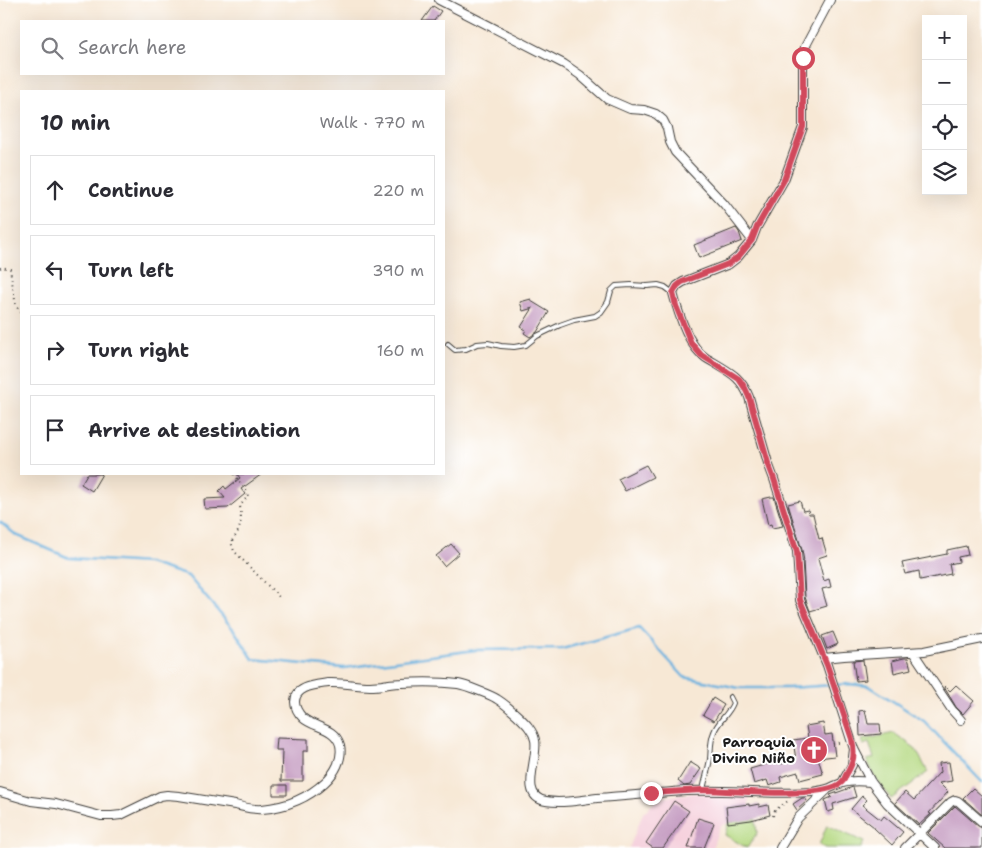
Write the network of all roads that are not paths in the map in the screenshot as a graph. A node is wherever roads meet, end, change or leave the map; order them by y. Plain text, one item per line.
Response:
1 (439, 0) edge
2 (830, 0) edge
3 (752, 240) junction
4 (673, 293) junction
5 (448, 344) dead end
6 (982, 639) edge
7 (913, 652) junction
8 (826, 662) junction
9 (730, 697) dead end
10 (961, 720) dead end
11 (854, 749) junction
12 (871, 782) junction
13 (842, 783) junction
14 (828, 789) junction
15 (703, 790) junction
16 (0, 792) edge
17 (982, 822) edge
18 (919, 833) junction
19 (780, 848) edge
20 (905, 848) edge
21 (935, 848) edge

1 - 3 street
2 - 3 street
3 - 4 street
4 - 5 lane
4 - 8 street
6 - 7 street
7 - 8 street
7 - 10 street
8 - 11 street
9 - 15 lane
11 - 12 street
11 - 13 street
12 - 13 street
12 - 18 street
13 - 14 street
14 - 15 street
14 - 19 street
15 - 16 street
17 - 18 street
18 - 20 street
18 - 21 street

